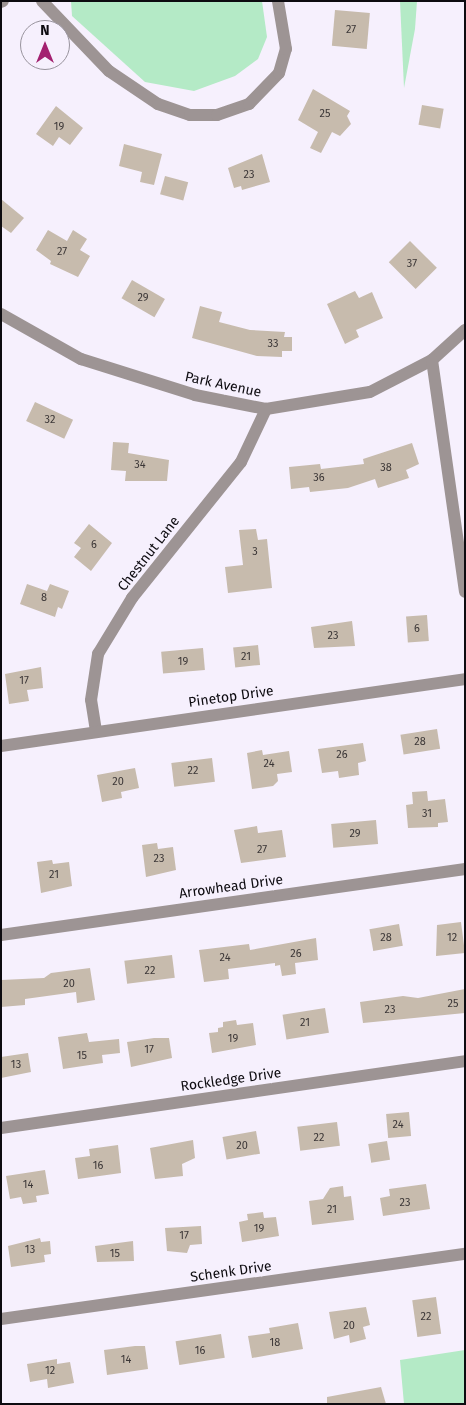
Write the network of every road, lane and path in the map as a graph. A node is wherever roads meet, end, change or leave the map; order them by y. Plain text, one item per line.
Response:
1 (42, 1) edge
2 (278, 1) edge
3 (1, 314) edge
4 (465, 330) edge
5 (432, 360) junction
6 (266, 409) junction
7 (465, 592) edge
8 (465, 679) edge
9 (96, 731) junction
10 (1, 746) edge
11 (465, 869) edge
12 (1, 935) edge
13 (465, 1061) edge
14 (1, 1128) edge
15 (465, 1254) edge
16 (1, 1319) edge

1 - 2 street
3 - 6 street, Park Avenue
4 - 5 street, Park Avenue
5 - 6 street, Park Avenue
5 - 7 street
6 - 9 street, Chestnut Lane
8 - 9 street, Pinetop Drive
9 - 10 street, Pinetop Drive
11 - 12 street, Arrowhead Drive
13 - 14 street, Rockledge Drive
15 - 16 street, Schenk Drive

